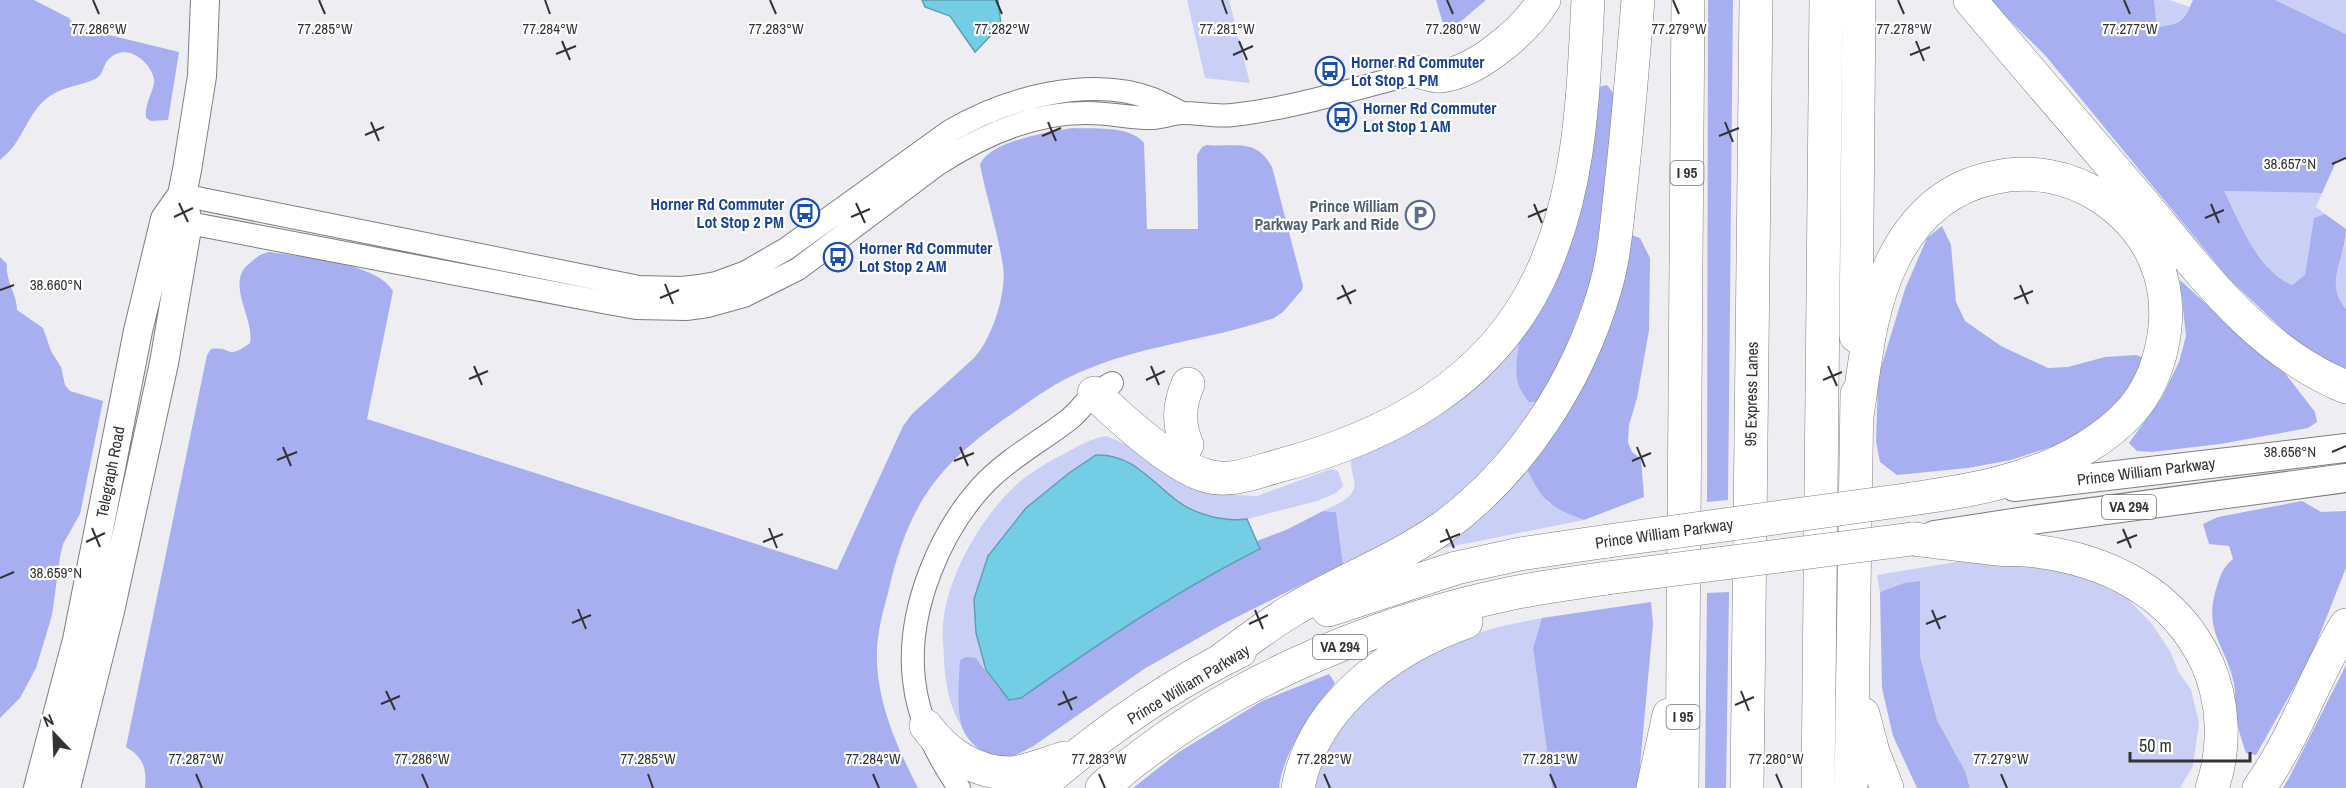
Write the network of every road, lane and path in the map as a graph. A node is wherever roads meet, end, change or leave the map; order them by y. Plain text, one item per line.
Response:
1 (204, 0) edge
2 (1525, 0) edge
3 (1544, 0) edge
4 (1588, 0) edge
5 (1638, 0) edge
6 (1688, 0) edge
7 (1756, 0) edge
8 (1826, 0) edge
9 (1859, 0) edge
10 (1970, 0) edge
11 (1420, 72) junction
12 (1182, 113) junction
13 (182, 195) junction
14 (177, 221) junction
15 (1188, 384) dead end
16 (2346, 387) edge
17 (1112, 397) junction
18 (1857, 416) junction
19 (1187, 445) junction
20 (2346, 448) edge
21 (1262, 470) junction
22 (2346, 478) edge
23 (1912, 499) junction
24 (1912, 539) junction
25 (1607, 578) junction
26 (1854, 598) junction
27 (2346, 625) edge
28 (1819, 634) junction
29 (1683, 646) junction
30 (1220, 661) junction
31 (926, 726) junction
32 (1078, 753) junction
33 (38, 788) edge
34 (66, 788) edge
35 (959, 788) edge
36 (1038, 788) edge
37 (1102, 788) edge
38 (1298, 788) edge
39 (1653, 788) edge
40 (1682, 788) edge
41 (1746, 788) edge
42 (1809, 788) edge
43 (1818, 788) edge
44 (1851, 788) edge
45 (1887, 788) edge
46 (2212, 788) edge
47 (2259, 788) edge

1 - 13 main road, Telegraph Road
2 - 11 highway
3 - 11 highway
4 - 21 highway
5 - 30 highway
6 - 29 highway, I 95
7 - 41 highway, 95 Express Lanes
8 - 28 highway
9 - 18 highway
10 - 16 highway
11 - 12 street
12 - 13 street
12 - 14 street
13 - 14 main road, Telegraph Road
14 - 33 main road, Telegraph Road
14 - 34 main road, Telegraph Road
15 - 19 highway
17 - 19 highway
17 - 21 highway
17 - 31 street
18 - 23 highway
18 - 26 highway
19 - 21 highway
20 - 23 main road, Prince William Parkway / VA 294
22 - 24 main road, Prince William Parkway / VA 294
23 - 30 highway, Prince William Parkway / VA 294, bridge
24 - 25 highway, Prince William Parkway / VA 294, bridge
24 - 46 highway
25 - 37 highway, Prince William Parkway / VA 294
25 - 38 highway
26 - 44 highway
26 - 45 highway
27 - 47 highway
28 - 42 highway
28 - 43 highway
29 - 39 highway
29 - 40 highway, I 95
30 - 32 highway, Prince William Parkway / VA 294
31 - 32 highway
31 - 35 street
32 - 36 highway, Prince William Parkway / VA 294

